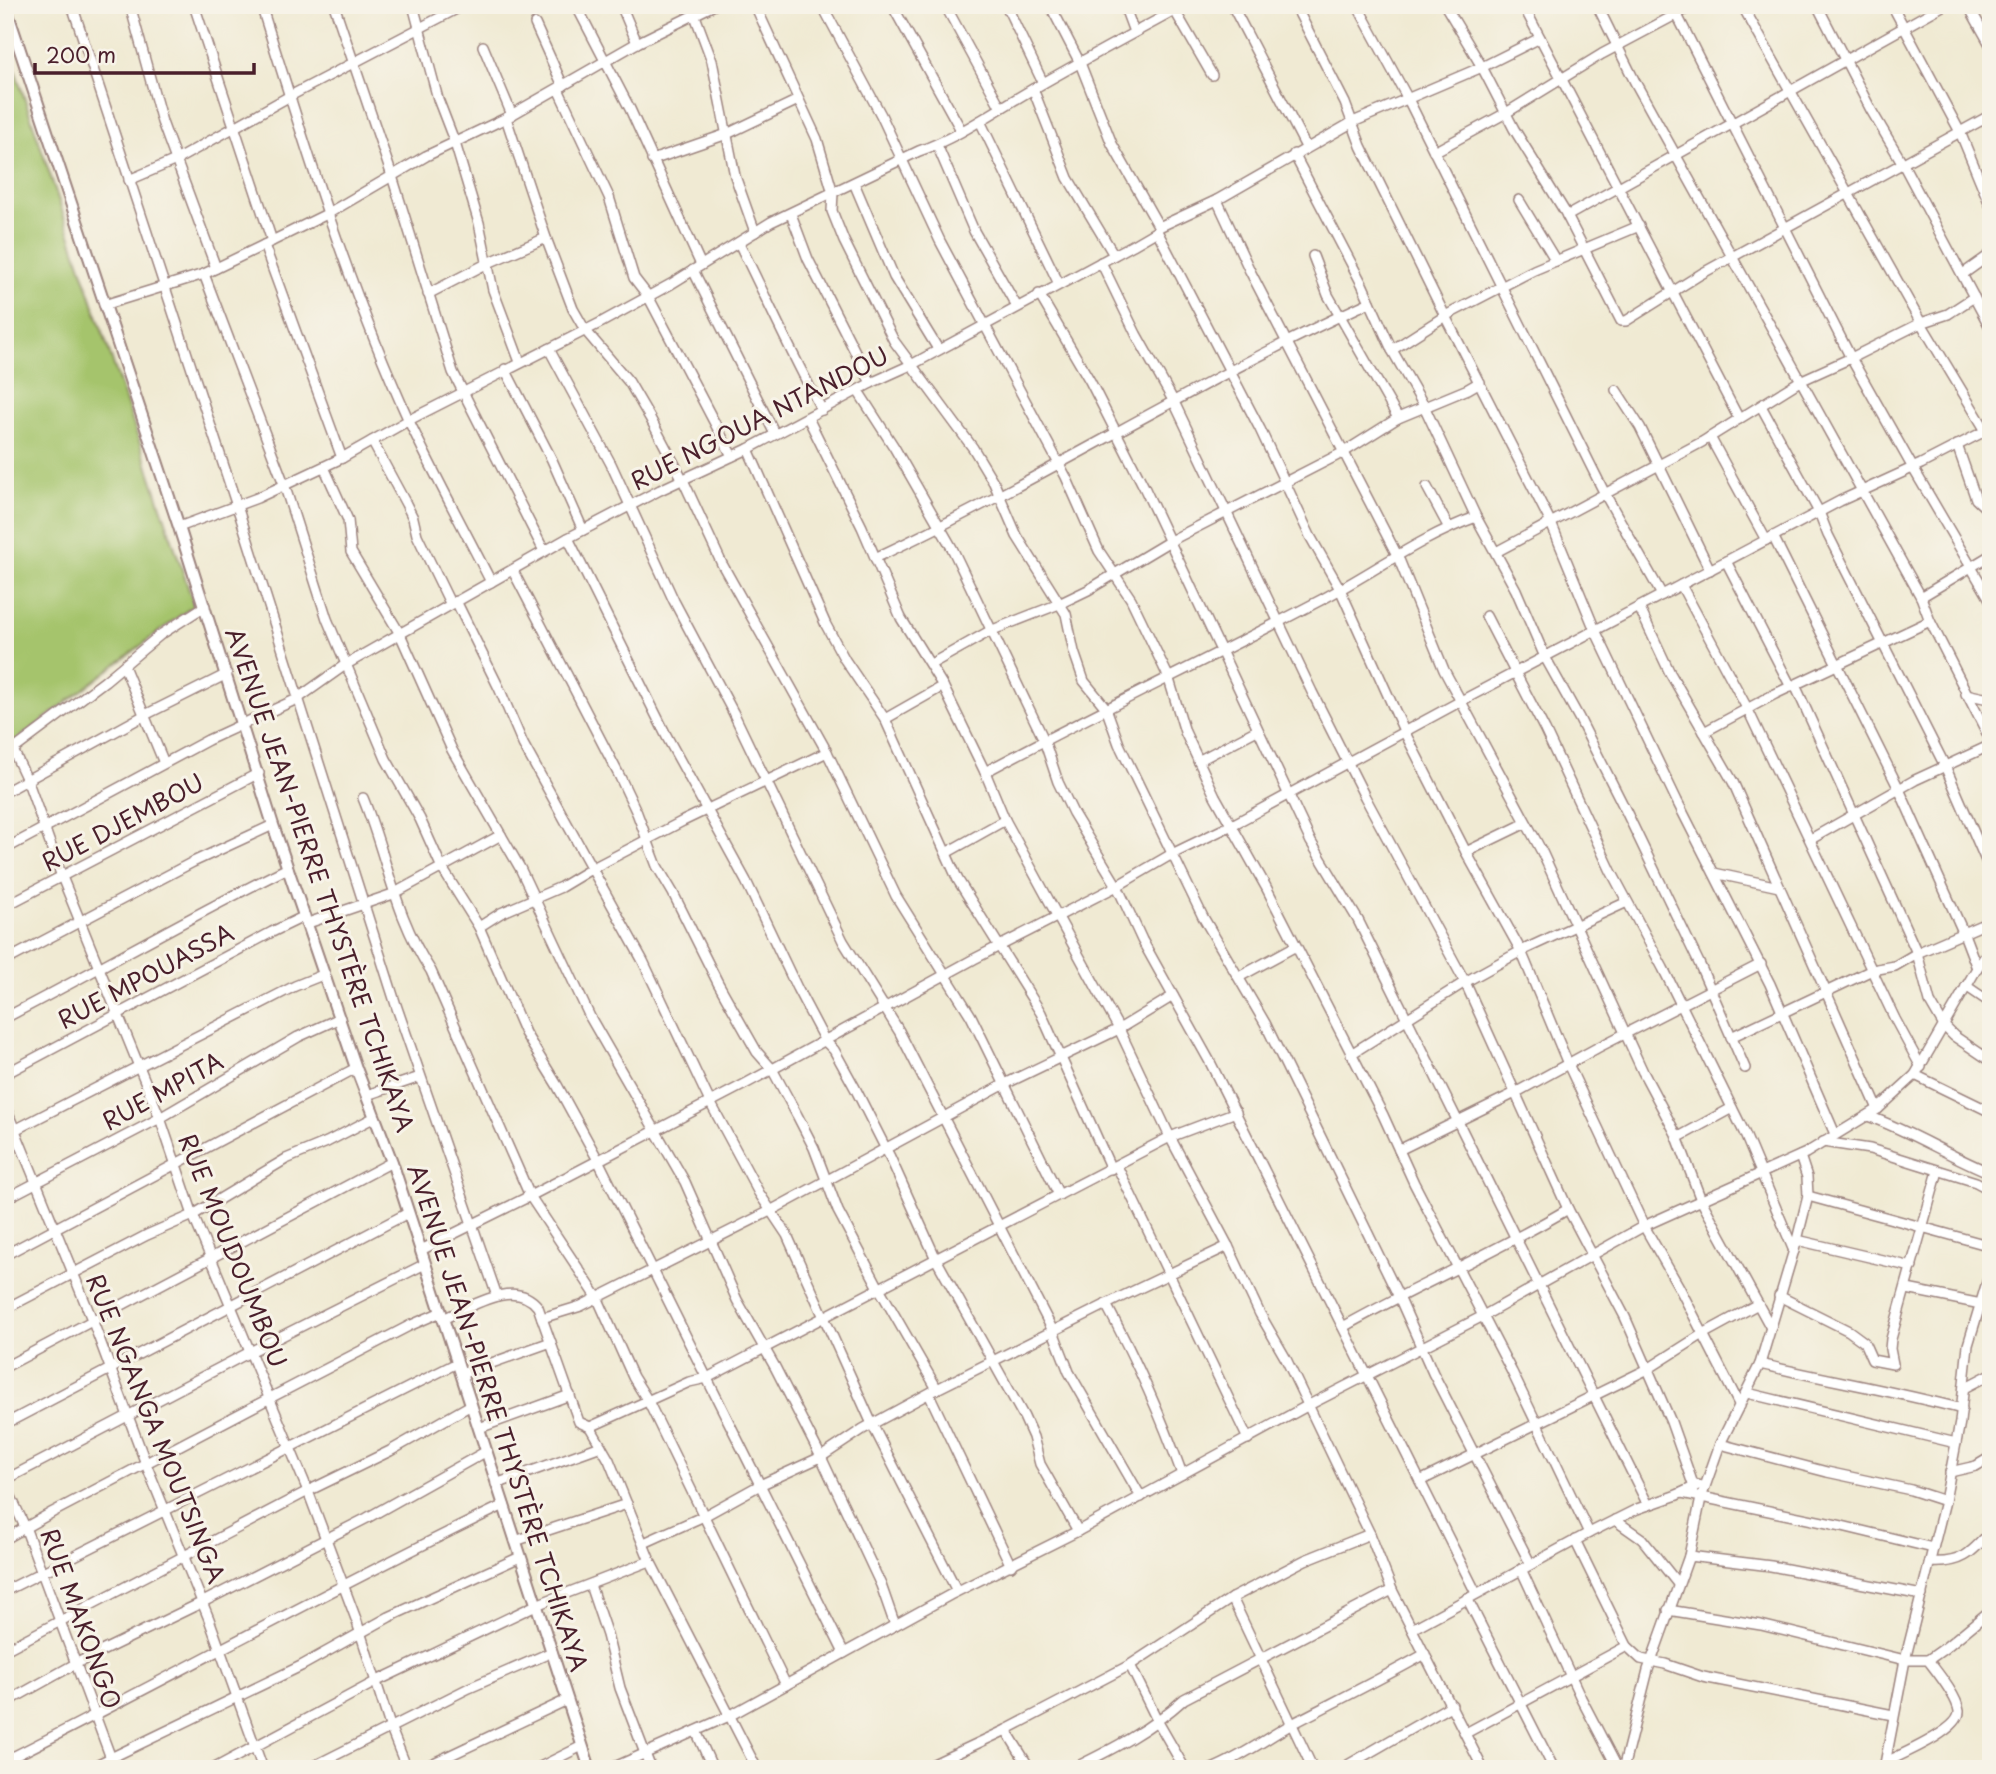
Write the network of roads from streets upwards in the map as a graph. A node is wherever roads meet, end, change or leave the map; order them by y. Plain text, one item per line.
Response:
1 (5, 5) edge
2 (72, 5) edge
3 (130, 5) edge
4 (194, 5) edge
5 (261, 5) edge
6 (334, 5) edge
7 (413, 5) edge
8 (464, 5) edge
9 (576, 5) edge
10 (621, 5) edge
11 (714, 5) edge
12 (755, 5) edge
13 (822, 5) edge
14 (892, 5) edge
15 (946, 5) edge
16 (1006, 5) edge
17 (1050, 5) edge
18 (1124, 5) edge
19 (1185, 5) edge
20 (1233, 5) edge
21 (1295, 5) edge
22 (1357, 5) edge
23 (1445, 5) edge
24 (1523, 5) edge
25 (1597, 5) edge
26 (1672, 5) edge
27 (1694, 5) edge
28 (1742, 5) edge
29 (1817, 5) edge
30 (1892, 5) edge
31 (1944, 5) edge
32 (1968, 5) edge
33 (693, 10) edge
34 (1175, 11) junction
35 (1677, 15) junction
36 (535, 24) dead end
37 (1904, 27) junction
38 (421, 28) junction
39 (1134, 32) junction
40 (1540, 38) junction
41 (637, 43) junction
42 (483, 46) dead end
43 (1618, 46) junction
44 (1991, 46) edge
45 (605, 60) junction
46 (1845, 60) junction
47 (353, 63) junction
48 (1080, 63) junction
49 (1482, 67) junction
50 (1212, 75) dead end
51 (1563, 80) junction
52 (1044, 83) junction
53 (560, 87) junction
54 (1032, 89) junction
55 (1790, 92) junction
56 (290, 96) junction
57 (1408, 99) junction
58 (798, 100) junction
59 (1001, 108) junction
60 (1506, 113) junction
61 (509, 116) junction
62 (1991, 116) edge
63 (980, 121) junction
64 (1353, 122) junction
65 (1733, 125) junction
66 (234, 127) junction
67 (961, 130) junction
68 (1960, 132) junction
69 (727, 134) junction
70 (455, 143) junction
71 (937, 145) junction
72 (1306, 147) junction
73 (1434, 152) junction
74 (1294, 154) junction
75 (1676, 154) junction
76 (176, 160) junction
77 (652, 160) junction
78 (901, 161) junction
79 (1903, 164) junction
80 (392, 176) junction
81 (129, 180) junction
82 (854, 183) junction
83 (1617, 187) junction
84 (833, 193) junction
85 (1848, 193) junction
86 (1217, 200) junction
87 (1519, 200) dead end
88 (1991, 207) edge
89 (327, 214) junction
90 (791, 214) junction
91 (1567, 216) junction
92 (1639, 226) junction
93 (1158, 229) junction
94 (1786, 229) junction
95 (755, 232) junction
96 (546, 238) junction
97 (268, 243) junction
98 (739, 243) junction
99 (1585, 250) junction
100 (1991, 254) edge
101 (1114, 255) junction
102 (1314, 256) dead end
103 (1733, 257) junction
104 (1556, 261) junction
105 (1101, 262) junction
106 (488, 263) junction
107 (216, 268) junction
108 (697, 268) junction
109 (204, 274) junction
110 (1963, 274) junction
111 (1059, 284) junction
112 (164, 287) junction
113 (1502, 288) junction
114 (1674, 290) junction
115 (428, 294) junction
116 (1039, 295) junction
117 (648, 296) junction
118 (1975, 297) junction
119 (1370, 302) junction
120 (104, 305) junction
121 (1017, 307) junction
122 (1445, 316) junction
123 (1341, 317) junction
124 (1921, 323) junction
125 (985, 324) junction
126 (1991, 328) edge
127 (584, 330) junction
128 (1287, 342) junction
129 (549, 349) junction
130 (937, 349) junction
131 (1392, 349) junction
132 (1852, 358) junction
133 (520, 362) junction
134 (913, 364) junction
135 (505, 369) junction
136 (1230, 373) junction
137 (1800, 381) junction
138 (1480, 382) junction
139 (872, 383) junction
140 (1615, 390) dead end
141 (858, 391) junction
142 (462, 392) junction
143 (1174, 402) junction
144 (1424, 406) junction
145 (1761, 406) junction
146 (822, 410) junction
147 (808, 418) junction
148 (1398, 418) junction
149 (1739, 419) junction
150 (409, 420) junction
151 (1988, 430) edge
152 (1116, 431) junction
153 (775, 433) junction
154 (1710, 437) junction
155 (372, 441) junction
156 (1957, 445) junction
157 (748, 449) junction
158 (1344, 452) junction
159 (732, 456) junction
160 (342, 458) junction
161 (1058, 463) junction
162 (1658, 466) junction
163 (324, 467) junction
164 (1913, 468) junction
165 (683, 480) junction
166 (1284, 482) junction
167 (284, 484) junction
168 (1427, 487) dead end
169 (1862, 491) junction
170 (1605, 494) junction
171 (998, 497) junction
172 (237, 506) junction
173 (630, 506) junction
174 (1819, 512) junction
175 (1227, 513) junction
176 (1991, 513) edge
177 (1476, 517) junction
178 (1551, 523) junction
179 (179, 527) junction
180 (941, 527) junction
181 (1449, 528) junction
182 (583, 530) junction
183 (568, 538) junction
184 (1770, 538) junction
185 (1170, 541) junction
186 (544, 551) junction
187 (1496, 552) junction
188 (1991, 555) edge
189 (1398, 557) junction
190 (875, 558) junction
191 (1726, 561) junction
192 (1971, 568) junction
193 (1710, 570) junction
194 (513, 571) junction
195 (1115, 575) junction
196 (491, 582) junction
197 (1681, 585) junction
198 (1340, 589) junction
199 (1661, 595) junction
200 (1921, 597) junction
201 (1991, 601) edge
202 (453, 602) junction
203 (1059, 604) junction
204 (205, 606) junction
205 (1639, 607) junction
206 (1486, 616) dead end
207 (1930, 621) junction
208 (1279, 622) junction
209 (990, 631) junction
210 (1595, 631) junction
211 (400, 634) junction
212 (1883, 644) junction
213 (1220, 650) junction
214 (1545, 657) junction
215 (931, 664) junction
216 (345, 665) junction
217 (1839, 665) junction
218 (124, 666) junction
219 (1516, 673) junction
220 (227, 674) junction
221 (1168, 676) junction
222 (943, 686) junction
223 (1793, 686) junction
224 (1966, 694) junction
225 (1991, 696) edge
226 (297, 699) junction
227 (1461, 701) junction
228 (1106, 708) junction
229 (1747, 708) junction
230 (145, 715) junction
231 (885, 719) junction
232 (242, 723) junction
233 (1257, 730) junction
234 (1704, 732) junction
235 (1405, 733) junction
236 (1044, 740) junction
237 (1991, 743) edge
238 (827, 752) junction
239 (9, 753) edge
240 (1198, 761) junction
241 (1348, 762) junction
242 (164, 763) junction
243 (1945, 766) junction
244 (985, 772) junction
245 (259, 773) junction
246 (28, 782) junction
247 (766, 783) junction
248 (1899, 789) junction
249 (5, 792) edge
250 (1289, 794) junction
251 (363, 798) dead end
252 (707, 811) junction
253 (1855, 814) junction
254 (1005, 820) junction
255 (1526, 823) junction
256 (273, 825) junction
257 (1232, 825) junction
258 (44, 829) junction
259 (501, 835) junction
260 (1811, 839) junction
261 (646, 841) junction
262 (5, 849) edge
263 (1466, 852) junction
264 (946, 853) junction
265 (1172, 854) junction
266 (288, 868) junction
267 (442, 868) junction
268 (591, 869) junction
269 (1991, 872) edge
270 (1714, 873) junction
271 (62, 877) junction
272 (1117, 886) junction
273 (1779, 887) junction
274 (393, 894) junction
275 (536, 899) junction
276 (1627, 902) junction
277 (365, 903) junction
278 (5, 906) edge
279 (1056, 915) junction
280 (307, 920) junction
281 (1991, 921) edge
282 (80, 922) junction
283 (480, 927) junction
284 (1578, 927) junction
285 (1964, 934) junction
286 (1001, 946) junction
287 (1294, 947) junction
288 (1991, 948) edge
289 (1521, 951) junction
290 (1917, 953) junction
291 (5, 961) edge
292 (1761, 964) junction
293 (1977, 968) junction
294 (101, 969) junction
295 (1872, 970) junction
296 (325, 974) junction
297 (944, 975) junction
298 (1239, 977) junction
299 (1465, 982) junction
300 (1966, 986) junction
301 (1710, 990) junction
302 (1826, 992) junction
303 (1173, 996) junction
304 (1681, 1003) junction
305 (1991, 1003) edge
306 (886, 1008) junction
307 (1784, 1013) junction
308 (117, 1014) junction
309 (5, 1018) edge
310 (340, 1018) junction
311 (1407, 1019) junction
312 (1944, 1026) junction
313 (1119, 1029) junction
314 (1625, 1033) junction
315 (1731, 1038) junction
316 (825, 1041) junction
317 (1351, 1054) junction
318 (1062, 1058) junction
319 (1991, 1060) edge
320 (1568, 1064) junction
321 (138, 1065) junction
322 (356, 1068) junction
323 (1745, 1068) dead end
324 (772, 1069) junction
325 (1918, 1071) junction
326 (5, 1074) edge
327 (420, 1077) junction
328 (1005, 1084) junction
329 (1515, 1093) junction
330 (366, 1095) junction
331 (710, 1102) junction
332 (5, 1106) edge
333 (1732, 1108) junction
334 (1878, 1109) junction
335 (1236, 1112) junction
336 (1991, 1112) edge
337 (1868, 1115) junction
338 (944, 1116) junction
339 (375, 1117) junction
340 (160, 1118) junction
341 (1460, 1122) junction
342 (655, 1131) junction
343 (10, 1133) edge
344 (1835, 1134) junction
345 (1170, 1137) junction
346 (1677, 1138) junction
347 (1823, 1142) junction
348 (887, 1150) junction
349 (1399, 1150) junction
350 (1800, 1156) junction
351 (598, 1160) junction
352 (392, 1162) junction
353 (175, 1163) junction
354 (1114, 1167) junction
355 (1938, 1171) junction
356 (1763, 1173) junction
357 (1991, 1173) edge
358 (825, 1180) junction
359 (35, 1182) junction
360 (1991, 1190) edge
361 (1059, 1195) junction
362 (530, 1196) junction
363 (1808, 1196) junction
364 (5, 1199) edge
365 (1701, 1200) junction
366 (1568, 1209) junction
367 (772, 1210) junction
368 (408, 1213) junction
369 (193, 1215) junction
370 (473, 1224) junction
371 (1644, 1226) junction
372 (56, 1228) junction
373 (999, 1228) junction
374 (1924, 1228) junction
375 (712, 1239) junction
376 (1516, 1240) junction
377 (1797, 1240) junction
378 (1991, 1246) edge
379 (1228, 1247) junction
380 (421, 1250) junction
381 (1794, 1251) junction
382 (5, 1255) edge
383 (1591, 1256) junction
384 (212, 1258) junction
385 (936, 1259) junction
386 (425, 1264) junction
387 (1912, 1267) junction
388 (1460, 1268) junction
389 (653, 1269) junction
390 (1991, 1269) edge
391 (73, 1274) junction
392 (1168, 1275) junction
393 (1538, 1284) junction
394 (1988, 1287) edge
395 (879, 1288) junction
396 (1907, 1289) junction
397 (498, 1296) junction
398 (1779, 1296) junction
399 (597, 1297) junction
400 (1399, 1297) junction
401 (1106, 1304) junction
402 (1758, 1304) junction
403 (1981, 1304) junction
404 (231, 1305) junction
405 (5, 1309) edge
406 (442, 1315) junction
407 (1483, 1316) junction
408 (825, 1317) junction
409 (542, 1318) junction
410 (93, 1322) junction
411 (1770, 1326) junction
412 (1343, 1327) junction
413 (1053, 1331) junction
414 (1703, 1334) junction
415 (551, 1342) junction
416 (765, 1348) junction
417 (1421, 1348) junction
418 (250, 1352) junction
419 (993, 1361) junction
420 (1760, 1364) junction
421 (5, 1367) edge
422 (111, 1367) junction
423 (459, 1368) junction
424 (1648, 1369) junction
425 (1991, 1374) edge
426 (1367, 1375) junction
427 (707, 1378) junction
428 (1964, 1388) junction
429 (933, 1391) junction
430 (1747, 1393) junction
431 (570, 1395) junction
432 (1596, 1395) junction
433 (270, 1398) junction
434 (648, 1401) junction
435 (471, 1405) junction
436 (1307, 1406) junction
437 (1740, 1406) junction
438 (1962, 1409) junction
439 (128, 1415) junction
440 (872, 1423) junction
441 (5, 1424) edge
442 (1537, 1425) junction
443 (590, 1427) junction
444 (478, 1428) junction
445 (1248, 1439) junction
446 (1956, 1443) junction
447 (1720, 1444) junction
448 (601, 1446) junction
449 (290, 1447) junction
450 (485, 1452) junction
451 (1475, 1453) junction
452 (821, 1457) junction
453 (1991, 1457) edge
454 (146, 1464) junction
455 (1950, 1472) junction
456 (1182, 1474) junction
457 (1707, 1479) junction
458 (5, 1482) edge
459 (1420, 1482) junction
460 (496, 1484) junction
461 (760, 1485) junction
462 (1694, 1487) junction
463 (308, 1491) junction
464 (1682, 1493) junction
465 (1141, 1497) junction
466 (1701, 1498) junction
467 (1945, 1501) junction
468 (627, 1504) junction
469 (504, 1505) junction
470 (1648, 1505) junction
471 (165, 1509) junction
472 (704, 1516) junction
473 (1615, 1520) junction
474 (26, 1527) junction
475 (1078, 1531) junction
476 (1991, 1531) edge
477 (1589, 1533) junction
478 (1370, 1534) junction
479 (324, 1538) junction
480 (5, 1539) edge
481 (1575, 1540) junction
482 (516, 1541) junction
483 (644, 1543) junction
484 (1933, 1548) junction
485 (183, 1556) junction
486 (1689, 1556) junction
487 (520, 1557) junction
488 (650, 1561) junction
489 (1930, 1562) junction
490 (1530, 1563) junction
491 (1011, 1566) junction
492 (1521, 1569) junction
493 (42, 1574) junction
494 (1678, 1584) junction
495 (344, 1585) junction
496 (590, 1585) junction
497 (1392, 1590) junction
498 (5, 1591) edge
499 (957, 1591) junction
500 (1476, 1593) junction
501 (1922, 1595) junction
502 (1232, 1598) junction
503 (1467, 1598) junction
504 (202, 1602) junction
505 (536, 1605) junction
506 (1668, 1610) junction
507 (1991, 1610) edge
508 (60, 1621) junction
509 (895, 1625) junction
510 (1412, 1629) junction
511 (361, 1633) junction
512 (1627, 1646) junction
513 (220, 1649) junction
514 (5, 1650) edge
515 (552, 1652) junction
516 (844, 1653) junction
517 (1425, 1654) junction
518 (1262, 1659) junction
519 (1905, 1660) junction
520 (1928, 1660) junction
521 (1651, 1662) junction
522 (77, 1663) junction
523 (1130, 1665) junction
524 (1572, 1676) junction
525 (377, 1681) junction
526 (786, 1685) junction
527 (239, 1696) junction
528 (567, 1700) junction
529 (5, 1703) edge
530 (1520, 1703) junction
531 (1452, 1704) junction
532 (1893, 1715) junction
533 (95, 1716) junction
534 (729, 1716) junction
535 (1158, 1722) junction
536 (1293, 1724) junction
537 (391, 1729) junction
538 (1006, 1730) junction
539 (696, 1731) junction
540 (1466, 1733) junction
541 (582, 1746) junction
542 (254, 1747) junction
543 (645, 1753) junction
544 (111, 1758) junction
545 (5, 1761) edge
546 (1885, 1765) edge
547 (1482, 1766) edge
548 (88, 1769) edge
549 (115, 1769) edge
550 (214, 1769) edge
551 (263, 1769) edge
552 (308, 1769) edge
553 (407, 1769) edge
554 (421, 1769) edge
555 (536, 1769) edge
556 (590, 1769) edge
557 (610, 1769) edge
558 (650, 1769) edge
559 (713, 1769) edge
560 (757, 1769) edge
561 (923, 1769) edge
562 (1030, 1769) edge
563 (1072, 1769) edge
564 (1185, 1769) edge
565 (1212, 1769) edge
566 (1313, 1769) edge
567 (1341, 1769) edge
568 (1470, 1769) edge
569 (1554, 1769) edge
570 (1620, 1769) edge

1 - 120 street, AVENUE JEAN-PIERRE THYSTÈRE TCHIKAYA
2 - 81 street
3 - 76 street
4 - 66 street
5 - 56 street
6 - 47 street
7 - 38 street
8 - 38 street
9 - 45 street
10 - 41 street
11 - 33 street
12 - 58 street
13 - 78 street
14 - 67 street
15 - 59 street
16 - 52 street
17 - 48 street
18 - 39 street
19 - 34 street
20 - 72 street
21 - 64 street
22 - 57 street
23 - 49 street
24 - 40 street
25 - 43 street
26 - 35 street
27 - 35 street
28 - 55 street
29 - 46 street
30 - 37 street
31 - 37 street
32 - 44 street
33 - 41 street
33 - 69 street
34 - 39 street
34 - 50 street
35 - 43 street
35 - 65 street
36 - 53 street
37 - 46 street
37 - 68 street
38 - 47 street
38 - 70 street
39 - 48 street
40 - 49 street, RUE NGOUA NTANDOU
40 - 51 street
41 - 45 street
42 - 61 street
43 - 51 street
43 - 75 street
45 - 53 street
45 - 77 street
46 - 55 street
46 - 79 street
47 - 56 street
47 - 80 street
48 - 52 street
48 - 93 street
49 - 57 street, RUE NGOUA NTANDOU
49 - 60 street
51 - 60 street
51 - 83 street
52 - 54 street
53 - 61 street
53 - 117 street
54 - 59 street
54 - 101 street
55 - 65 street
55 - 85 street
56 - 66 street
56 - 89 street
57 - 64 street, RUE NGOUA NTANDOU
57 - 73 street
58 - 69 street
58 - 84 street
59 - 63 street
60 - 73 street
60 - 91 street
61 - 70 street
61 - 96 street
62 - 68 street
63 - 67 street
63 - 111 street
64 - 72 street, RUE NGOUA NTANDOU
64 - 122 street
65 - 75 street
65 - 94 street
66 - 76 street
66 - 97 street
67 - 71 street
68 - 79 street
68 - 88 street
69 - 77 street
69 - 95 street
70 - 80 street
70 - 106 street
71 - 78 street
71 - 121 street
72 - 74 street, RUE NGOUA NTANDOU
73 - 113 street
74 - 86 street, RUE NGOUA NTANDOU
74 - 119 street
75 - 83 street
75 - 103 street
76 - 81 street
76 - 107 street
77 - 108 street
78 - 82 street
78 - 125 street
79 - 85 street
79 - 110 street
80 - 89 street
80 - 115 street
81 - 112 street
82 - 84 street
82 - 130 street
83 - 91 street
83 - 92 street
84 - 90 street
84 - 134 street
85 - 94 street
85 - 124 street
86 - 93 street, RUE NGOUA NTANDOU
86 - 128 street
87 - 104 street
89 - 97 street
89 - 150 street
90 - 95 street
90 - 139 street
91 - 99 street
92 - 99 street
92 - 114 street
93 - 101 street, RUE NGOUA NTANDOU
93 - 136 street
94 - 103 street
94 - 132 street
95 - 98 street
96 - 106 street
96 - 127 street
97 - 107 street
97 - 160 street
98 - 108 street
98 - 146 street
99 - 104 street
99 - 114 street
100 - 110 street
101 - 105 street, RUE NGOUA NTANDOU
102 - 123 street
103 - 114 street
103 - 137 street
104 - 113 street
105 - 111 street, RUE NGOUA NTANDOU
105 - 143 street
106 - 115 street
106 - 133 street
107 - 109 street
108 - 117 street
108 - 153 street
109 - 112 street
109 - 167 street
110 - 118 street
111 - 116 street, RUE NGOUA NTANDOU
112 - 120 street
112 - 172 street
113 - 122 street
113 - 170 street
114 - 149 street
115 - 142 street
116 - 121 street, RUE NGOUA NTANDOU
116 - 152 street
117 - 127 street
117 - 159 street
118 - 124 street
118 - 126 street
119 - 123 street
119 - 131 street
120 - 179 street, AVENUE JEAN-PIERRE THYSTÈRE TCHIKAYA
121 - 125 street, RUE NGOUA NTANDOU
122 - 131 street
122 - 138 street
123 - 128 street
123 - 148 street
124 - 132 street
124 - 151 street
125 - 130 street, RUE NGOUA NTANDOU
125 - 161 street
127 - 129 street
127 - 165 street
128 - 136 street
128 - 158 street
129 - 133 street
129 - 173 street
130 - 134 street, RUE NGOUA NTANDOU
131 - 144 street
132 - 137 street
132 - 164 street
133 - 135 street
134 - 139 street, RUE NGOUA NTANDOU
134 - 171 street
135 - 142 street
135 - 182 street
136 - 143 street
136 - 166 street
137 - 145 street
137 - 169 street
138 - 144 street
138 - 178 street
139 - 141 street, RUE NGOUA NTANDOU
140 - 162 street
141 - 146 street, RUE NGOUA NTANDOU
141 - 180 street
142 - 150 street
142 - 186 street
143 - 152 street
143 - 175 street
144 - 148 street
144 - 177 street
145 - 149 street
145 - 174 street
146 - 147 street, RUE NGOUA NTANDOU
147 - 153 street, RUE NGOUA NTANDOU
147 - 190 street
148 - 158 street
149 - 154 street
150 - 155 street
150 - 196 street
151 - 156 street
152 - 161 street
152 - 185 street
153 - 157 street, RUE NGOUA NTANDOU
154 - 162 street
154 - 184 street
155 - 160 street
155 - 202 street
156 - 164 street
156 - 176 street
157 - 159 street, RUE NGOUA NTANDOU
157 - 231 street
158 - 166 street
158 - 189 street
159 - 165 street, RUE NGOUA NTANDOU
160 - 163 street
161 - 171 street
161 - 195 street
162 - 170 street
162 - 193 street
163 - 167 street
163 - 211 street
164 - 169 street
164 - 192 street
165 - 173 street, RUE NGOUA NTANDOU
165 - 238 street
166 - 175 street
166 - 198 street
167 - 172 street
167 - 216 street
168 - 181 street
169 - 174 street
169 - 200 street
170 - 178 street
170 - 199 street
171 - 180 street
171 - 203 street
172 - 179 street
172 - 226 street
173 - 182 street, RUE NGOUA NTANDOU
173 - 247 street
174 - 184 street
174 - 212 street
175 - 185 street
175 - 208 street
177 - 181 street
177 - 187 street
178 - 187 street
178 - 210 street
179 - 204 street, AVENUE JEAN-PIERRE THYSTÈRE TCHIKAYA
180 - 190 street
180 - 209 street
181 - 189 street
182 - 183 street, RUE NGOUA NTANDOU
183 - 186 street, RUE NGOUA NTANDOU
183 - 252 street
184 - 191 street
184 - 217 street
185 - 195 street
185 - 213 street
186 - 194 street, RUE NGOUA NTANDOU
187 - 214 street
188 - 192 street
189 - 198 street
189 - 227 street
190 - 215 street
191 - 193 street
191 - 223 street
192 - 200 street
192 - 201 street
193 - 197 street
194 - 196 street, RUE NGOUA NTANDOU
194 - 261 street
195 - 203 street
195 - 221 street
196 - 202 street, RUE NGOUA NTANDOU
197 - 199 street
197 - 229 street
198 - 208 street
198 - 235 street
199 - 205 street
200 - 207 street
202 - 211 street, RUE NGOUA NTANDOU
202 - 268 street
203 - 209 street
203 - 228 street
204 - 218 street
204 - 220 street, AVENUE JEAN-PIERRE THYSTÈRE TCHIKAYA
205 - 210 street
205 - 234 street
206 - 219 street
207 - 212 street
207 - 224 street
208 - 213 street
208 - 241 street
209 - 215 street
209 - 236 street
210 - 214 street
210 - 270 street
211 - 216 street, RUE NGOUA NTANDOU
211 - 259 street
212 - 217 street
212 - 243 street
213 - 221 street
213 - 233 street
214 - 219 street
214 - 301 street
215 - 222 street
216 - 226 street, RUE NGOUA NTANDOU
216 - 267 street
217 - 223 street
217 - 248 street
218 - 230 street
218 - 239 street
219 - 227 street
219 - 276 street
220 - 230 street
220 - 232 street, AVENUE JEAN-PIERRE THYSTÈRE TCHIKAYA
221 - 228 street
221 - 240 street
222 - 231 street
222 - 244 street
223 - 229 street
223 - 253 street
224 - 225 street
224 - 237 street
226 - 232 street, RUE NGOUA NTANDOU
226 - 277 street
227 - 235 street
227 - 255 street
228 - 236 street
228 - 265 street
229 - 234 street
229 - 260 street
230 - 242 street
230 - 246 street
231 - 264 street
232 - 242 street, RUE NGOUA NTANDOU
232 - 245 street, AVENUE JEAN-PIERRE THYSTÈRE TCHIKAYA
233 - 240 street
233 - 250 street
234 - 273 street
235 - 241 street
235 - 263 street
236 - 244 street
236 - 272 street
237 - 243 street
238 - 247 street
238 - 297 street
239 - 246 street, RUE MOUDOUMBOU
240 - 257 street
241 - 250 street
241 - 299 street
242 - 258 street, RUE NGOUA NTANDOU
243 - 248 street
243 - 269 street
244 - 254 street
245 - 256 street, AVENUE JEAN-PIERRE THYSTÈRE TCHIKAYA
245 - 271 street, RUE DJEMBOU
246 - 249 street
246 - 258 street, RUE MOUDOUMBOU
247 - 252 street
247 - 306 street
248 - 253 street
248 - 285 street
250 - 257 street
250 - 311 street
251 - 274 street
252 - 261 street
252 - 316 street
253 - 260 street
253 - 290 street
254 - 264 street
254 - 279 street
255 - 263 street
255 - 284 street
256 - 266 street, AVENUE JEAN-PIERRE THYSTÈRE TCHIKAYA
256 - 282 street
257 - 265 street
257 - 287 street
258 - 262 street, RUE NGOUA NTANDOU
258 - 271 street, RUE MOUDOUMBOU
259 - 267 street, RUE MPOUASSA
259 - 275 street
260 - 295 street
261 - 268 street
261 - 324 street
263 - 289 street
264 - 286 street
265 - 272 street
265 - 298 street
266 - 280 street, AVENUE JEAN-PIERRE THYSTÈRE TCHIKAYA
266 - 294 street
267 - 274 street, RUE MPOUASSA
267 - 283 street
268 - 275 street
268 - 331 street
270 - 273 street
270 - 292 street
271 - 278 street, RUE DJEMBOU
271 - 282 street, RUE MOUDOUMBOU
272 - 279 street
272 - 303 street
273 - 302 street
274 - 277 street, RUE MPOUASSA
274 - 362 street
275 - 283 street
275 - 342 street
276 - 284 street
276 - 304 street
277 - 280 street, RUE MPOUASSA
277 - 327 street
279 - 286 street
279 - 313 street
280 - 296 street, AVENUE JEAN-PIERRE THYSTÈRE TCHIKAYA
280 - 308 street, RUE MPOUASSA
281 - 285 street
282 - 291 street
282 - 294 street, RUE MOUDOUMBOU
283 - 351 street
284 - 289 street
284 - 314 street
285 - 290 street
285 - 293 street
286 - 297 street
286 - 318 street
287 - 298 street
287 - 317 street
288 - 293 street
289 - 299 street
289 - 320 street
290 - 295 street
290 - 312 street
292 - 301 street
292 - 307 street
293 - 300 street
294 - 308 street, RUE MOUDOUMBOU
294 - 309 street
295 - 302 street
295 - 325 street
296 - 310 street, AVENUE JEAN-PIERRE THYSTÈRE TCHIKAYA
296 - 321 street
297 - 306 street
297 - 328 street
298 - 400 street
299 - 311 street
299 - 329 street
300 - 305 street
300 - 312 street
301 - 304 street
301 - 315 street
302 - 307 street
302 - 334 street
303 - 313 street
303 - 335 street
304 - 314 street
304 - 333 street
306 - 316 street
306 - 338 street
307 - 315 street
307 - 344 street
308 - 321 street, RUE MOUDOUMBOU
308 - 326 street, RUE MPOUASSA
310 - 322 street, AVENUE JEAN-PIERRE THYSTÈRE TCHIKAYA
310 - 340 street, RUE MPITA
311 - 317 street
311 - 341 street
312 - 319 street
312 - 325 street
313 - 318 street
313 - 345 street
314 - 320 street
314 - 346 street
315 - 323 street
316 - 324 street
316 - 348 street
317 - 349 street
318 - 328 street
318 - 354 street
320 - 329 street
320 - 371 street
321 - 340 street, RUE MOUDOUMBOU
321 - 343 street
322 - 330 street, AVENUE JEAN-PIERRE THYSTÈRE TCHIKAYA
322 - 353 street
324 - 331 street
324 - 358 street
325 - 334 street
325 - 336 street
327 - 330 street
327 - 370 street
328 - 338 street
328 - 361 street
329 - 341 street
329 - 366 street
330 - 339 street, AVENUE JEAN-PIERRE THYSTÈRE TCHIKAYA
331 - 342 street
331 - 367 street
332 - 343 street, RUE NGANGA MOUTSINGA
333 - 346 street
333 - 356 street
334 - 337 street
335 - 345 street
335 - 412 street
337 - 344 street
337 - 357 street
338 - 348 street
338 - 373 street
339 - 352 street, AVENUE JEAN-PIERRE THYSTÈRE TCHIKAYA
339 - 369 street
340 - 353 street, RUE MOUDOUMBOU
340 - 359 street, RUE MPITA
341 - 349 street
341 - 376 street
342 - 351 street
342 - 375 street
343 - 359 street, RUE NGANGA MOUTSINGA
344 - 347 street
345 - 354 street
345 - 379 street
346 - 365 street
347 - 350 street
347 - 355 street
348 - 358 street
348 - 385 street
349 - 388 street
350 - 356 street
350 - 363 street
351 - 362 street
351 - 389 street
352 - 368 street, AVENUE JEAN-PIERRE THYSTÈRE TCHIKAYA
352 - 384 street
353 - 369 street, RUE MOUDOUMBOU
353 - 372 street
354 - 361 street
354 - 392 street
355 - 360 street
355 - 374 street
356 - 365 street
356 - 381 street
358 - 367 street
358 - 395 street
359 - 364 street, RUE MPITA
359 - 372 street, RUE NGANGA MOUTSINGA
361 - 373 street
362 - 370 street
362 - 399 street
363 - 374 street
363 - 377 street
365 - 371 street
365 - 402 street
366 - 376 street
366 - 383 street
367 - 375 street
367 - 408 street
368 - 380 street, AVENUE JEAN-PIERRE THYSTÈRE TCHIKAYA
368 - 404 street
369 - 384 street, RUE MOUDOUMBOU
369 - 391 street
370 - 380 street
370 - 397 street
371 - 383 street
371 - 414 street
372 - 382 street
372 - 391 street, RUE NGANGA MOUTSINGA
373 - 385 street
373 - 413 street
374 - 378 street
374 - 387 street
375 - 389 street
375 - 416 street
376 - 388 street
376 - 393 street
377 - 381 street
377 - 387 street
379 - 392 street
379 - 436 street
380 - 386 street, AVENUE JEAN-PIERRE THYSTÈRE TCHIKAYA
381 - 398 street
383 - 393 street
383 - 424 street
384 - 404 street, RUE MOUDOUMBOU
384 - 410 street
385 - 395 street
385 - 419 street
386 - 406 street, AVENUE JEAN-PIERRE THYSTÈRE TCHIKAYA
386 - 418 street
387 - 396 street
388 - 400 street
388 - 407 street
389 - 399 street
389 - 427 street
390 - 394 street
391 - 405 street
391 - 410 street, RUE NGANGA MOUTSINGA
392 - 401 street
392 - 445 street
393 - 407 street
393 - 432 street
394 - 403 street
395 - 408 street
395 - 429 street
396 - 398 street
396 - 403 street
397 - 406 street
397 - 409 street
398 - 411 street
399 - 409 street
399 - 434 street
400 - 412 street
400 - 417 street
401 - 413 street
401 - 456 street
402 - 411 street
402 - 414 street
403 - 428 street
404 - 418 street, RUE MOUDOUMBOU
404 - 422 street
406 - 423 street, AVENUE JEAN-PIERRE THYSTÈRE TCHIKAYA
406 - 433 street
407 - 417 street
407 - 442 street
408 - 416 street
408 - 440 street
409 - 415 street
410 - 421 street
410 - 422 street, RUE NGANGA MOUTSINGA
411 - 420 street
412 - 426 street
413 - 419 street
413 - 465 street
414 - 424 street
414 - 437 street
415 - 423 street
415 - 431 street
416 - 427 street
416 - 452 street
417 - 426 street
417 - 451 street
418 - 433 street, RUE MOUDOUMBOU
418 - 439 street
419 - 429 street
419 - 475 street
420 - 430 street
420 - 438 street
422 - 439 street, RUE NGANGA MOUTSINGA
422 - 441 street
423 - 435 street, AVENUE JEAN-PIERRE THYSTÈRE TCHIKAYA
423 - 449 street
424 - 432 street
424 - 462 street
425 - 428 street
426 - 436 street
426 - 459 street
427 - 434 street
427 - 461 street
428 - 438 street
429 - 440 street
429 - 491 street
430 - 437 street
430 - 446 street
431 - 443 street
431 - 444 street
432 - 442 street
432 - 470 street
433 - 449 street, RUE MOUDOUMBOU
433 - 454 street
434 - 443 street
434 - 472 street
435 - 444 street, AVENUE JEAN-PIERRE THYSTÈRE TCHIKAYA
435 - 463 street
436 - 445 street
436 - 478 street
437 - 447 street
438 - 446 street
439 - 454 street, RUE NGANGA MOUTSINGA
439 - 458 street
440 - 452 street
440 - 499 street
442 - 451 street
442 - 477 street
443 - 448 street
444 - 450 street, AVENUE JEAN-PIERRE THYSTÈRE TCHIKAYA
445 - 456 street
446 - 455 street
447 - 457 street
447 - 467 street
448 - 460 street
448 - 468 street
449 - 463 street, RUE MOUDOUMBOU
449 - 471 street
450 - 460 street, AVENUE JEAN-PIERRE THYSTÈRE TCHIKAYA
450 - 479 street
451 - 459 street
451 - 490 street
452 - 461 street
452 - 509 street
453 - 455 street
454 - 471 street, RUE NGANGA MOUTSINGA
454 - 474 street
455 - 467 street
456 - 465 street
457 - 462 street
457 - 466 street
458 - 474 street, RUE MAKONGO
459 - 500 street
460 - 469 street, AVENUE JEAN-PIERRE THYSTÈRE TCHIKAYA
461 - 472 street
461 - 516 street
462 - 464 street
463 - 479 street, RUE MOUDOUMBOU
463 - 485 street
464 - 466 street
464 - 470 street
465 - 475 street
466 - 484 street
466 - 486 street
467 - 484 street
468 - 482 street
468 - 483 street
469 - 482 street, AVENUE JEAN-PIERRE THYSTÈRE TCHIKAYA
469 - 495 street
470 - 473 street
471 - 485 street, RUE NGANGA MOUTSINGA
471 - 493 street
472 - 483 street
472 - 526 street
473 - 477 street
473 - 494 street
474 - 480 street
474 - 493 street, RUE MAKONGO
475 - 491 street
476 - 489 street
477 - 481 street
478 - 497 street
478 - 502 street
479 - 495 street, RUE MOUDOUMBOU
479 - 504 street
481 - 490 street
481 - 512 street
482 - 487 street, AVENUE JEAN-PIERRE THYSTÈRE TCHIKAYA
483 - 488 street
484 - 489 street
485 - 504 street, RUE NGANGA MOUTSINGA
485 - 508 street
486 - 494 street
486 - 501 street
487 - 505 street, AVENUE JEAN-PIERRE THYSTÈRE TCHIKAYA
487 - 511 street
488 - 496 street
488 - 534 street
489 - 501 street
490 - 492 street
491 - 499 street
492 - 500 street
492 - 524 street
493 - 498 street
493 - 508 street, RUE MAKONGO
494 - 506 street
495 - 511 street, RUE MOUDOUMBOU
495 - 513 street
496 - 505 street
496 - 543 street
497 - 510 street
497 - 518 street
499 - 509 street
500 - 503 street
501 - 519 street
502 - 518 street
502 - 523 street
503 - 510 street
503 - 530 street
504 - 513 street, RUE NGANGA MOUTSINGA
504 - 522 street
505 - 515 street, AVENUE JEAN-PIERRE THYSTÈRE TCHIKAYA
505 - 525 street
506 - 519 street
506 - 521 street
507 - 520 street
508 - 514 street
508 - 522 street, RUE MAKONGO
509 - 516 street
510 - 517 street
511 - 525 street, RUE MOUDOUMBOU
511 - 527 street
512 - 521 street
512 - 524 street
513 - 527 street, RUE NGANGA MOUTSINGA
513 - 533 street
515 - 528 street, AVENUE JEAN-PIERRE THYSTÈRE TCHIKAYA
515 - 537 street
516 - 526 street
517 - 531 street
517 - 536 street
518 - 535 street
518 - 536 street
519 - 520 street
519 - 532 street
520 - 546 street
521 - 532 street
521 - 570 street
522 - 529 street
522 - 533 street, RUE MAKONGO
523 - 535 street
523 - 538 street
524 - 530 street
524 - 570 street
525 - 537 street, RUE MOUDOUMBOU
525 - 542 street
526 - 534 street
527 - 542 street, RUE NGANGA MOUTSINGA
527 - 544 street
528 - 541 street, AVENUE JEAN-PIERRE THYSTÈRE TCHIKAYA
528 - 554 street
530 - 540 street
530 - 569 street
531 - 540 street
531 - 567 street
532 - 546 street
533 - 544 street, RUE MAKONGO
533 - 545 street
534 - 539 street
534 - 560 street
535 - 563 street
535 - 564 street
536 - 565 street
536 - 566 street
537 - 552 street
537 - 553 street, RUE MOUDOUMBOU
538 - 561 street
538 - 562 street
539 - 543 street
539 - 559 street
540 - 547 street
541 - 555 street
541 - 556 street, AVENUE JEAN-PIERRE THYSTÈRE TCHIKAYA
542 - 550 street
542 - 551 street, RUE NGANGA MOUTSINGA
543 - 557 street
543 - 558 street
544 - 548 street
544 - 549 street, RUE MAKONGO
547 - 568 street

